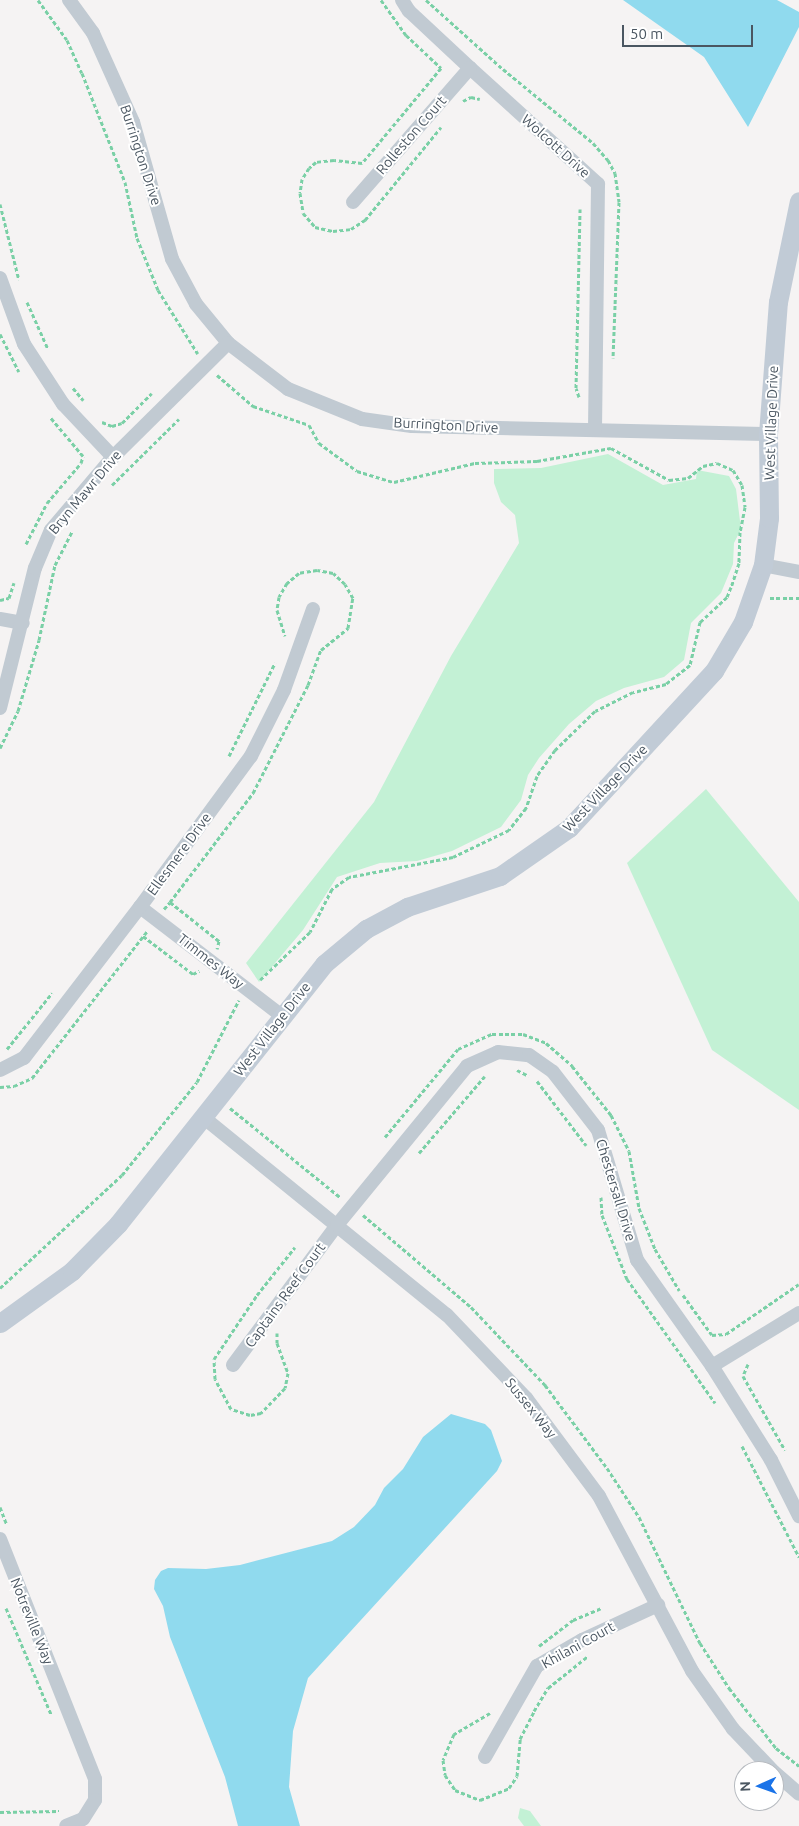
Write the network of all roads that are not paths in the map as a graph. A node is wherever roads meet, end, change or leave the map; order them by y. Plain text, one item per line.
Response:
1 (69, 0) edge
2 (402, 0) edge
3 (470, 68) junction
4 (799, 201) edge
5 (353, 202) dead end
6 (0, 278) edge
7 (228, 343) junction
8 (595, 430) junction
9 (768, 434) junction
10 (113, 457) junction
11 (763, 565) junction
12 (799, 572) edge
13 (313, 609) dead end
14 (0, 619) edge
15 (23, 624) junction
16 (0, 708) edge
17 (140, 907) junction
18 (282, 1016) junction
19 (0, 1070) edge
20 (203, 1117) junction
21 (336, 1225) junction
22 (799, 1314) edge
23 (0, 1324) edge
24 (233, 1365) dead end
25 (712, 1366) junction
26 (799, 1516) edge
27 (0, 1539) edge
28 (658, 1605) junction
29 (486, 1757) dead end
30 (764, 1761) edge
31 (784, 1780) edge
32 (799, 1794) edge
33 (66, 1826) edge

1 - 7 street, Burrington Drive
2 - 3 street, Wolcott Drive
3 - 5 street, Rolleston Court
3 - 8 street, Wolcott Drive
4 - 9 street, West Village Drive
6 - 10 street
7 - 8 street, Burrington Drive
7 - 10 street, Bryn Mawr Drive
8 - 9 street, Burrington Drive
9 - 11 street, West Village Drive
10 - 15 street, Bryn Mawr Drive
11 - 12 street
11 - 18 street, West Village Drive
13 - 17 street, Ellesmere Drive
14 - 15 street
15 - 16 street, Bryn Mawr Drive
17 - 18 street, Timmes Way
17 - 19 street, Ellesmere Drive
18 - 20 street, West Village Drive
20 - 21 street, Sussex Way
20 - 23 street, West Village Drive
21 - 24 street, Captains Reef Court
21 - 25 street, Chestersall Drive
21 - 28 street, Sussex Way
22 - 25 street
25 - 26 street, Chestersall Drive
27 - 33 street, Notreville Way
28 - 29 street, Khilani Court
28 - 30 street, Sussex Way
31 - 32 street, Sussex Way

